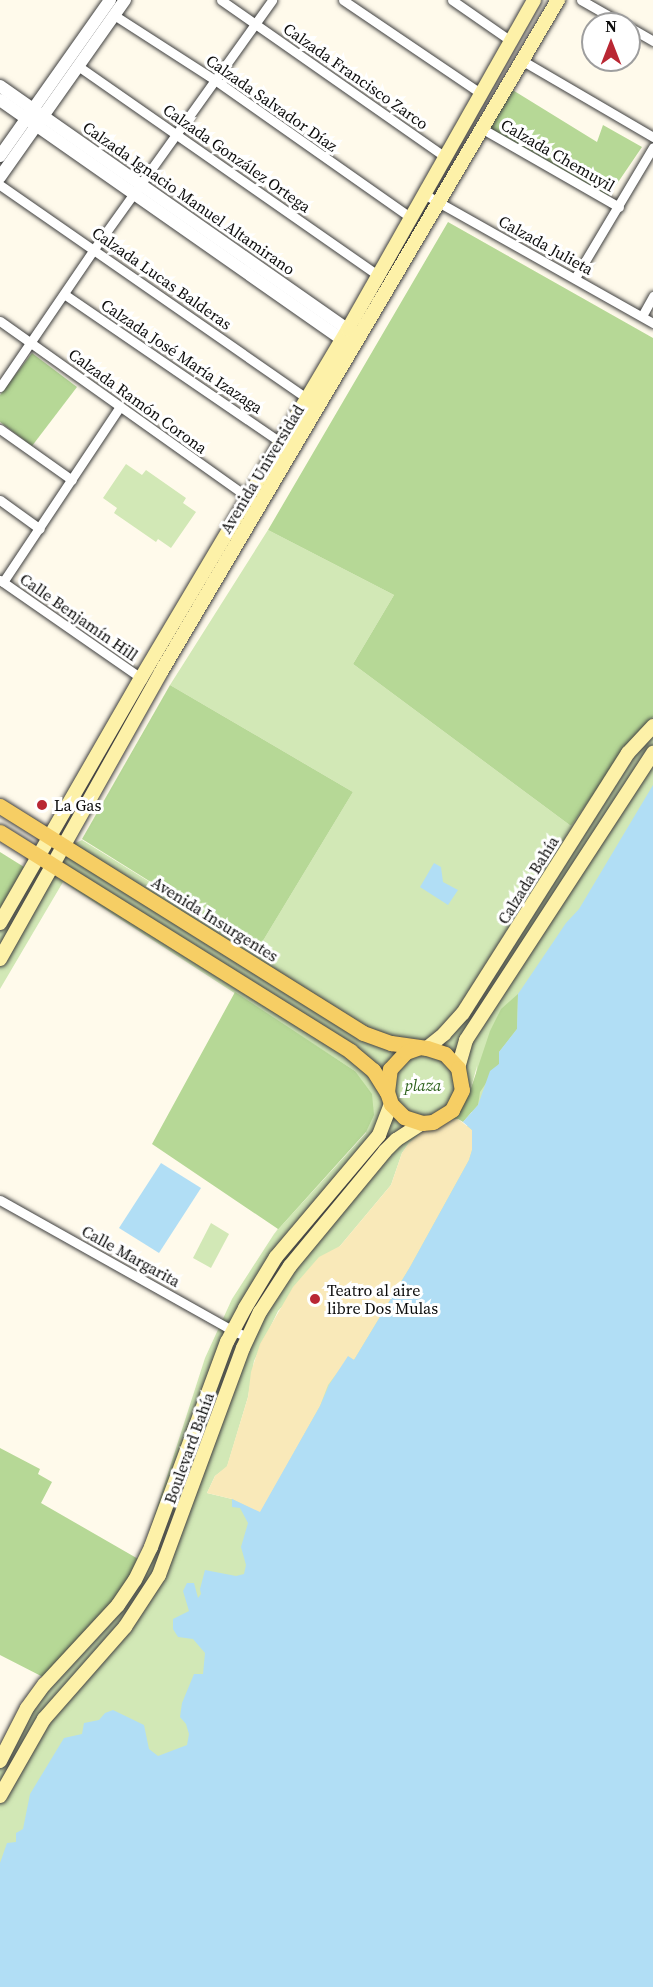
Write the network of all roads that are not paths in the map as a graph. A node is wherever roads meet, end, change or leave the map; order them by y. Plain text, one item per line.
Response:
1 (110, 0) edge
2 (124, 0) edge
3 (221, 0) edge
4 (272, 0) edge
5 (343, 0) edge
6 (452, 0) edge
7 (534, 0) edge
8 (558, 0) edge
9 (581, 0) edge
10 (602, 12) edge
11 (114, 15) junction
12 (254, 24) junction
13 (511, 41) junction
14 (523, 61) junction
15 (78, 66) junction
16 (215, 80) junction
17 (0, 86) edge
18 (482, 94) junction
19 (0, 100) edge
20 (34, 118) junction
21 (482, 128) junction
22 (178, 135) junction
23 (653, 137) edge
24 (653, 147) edge
25 (0, 156) edge
26 (445, 157) junction
27 (0, 177) edge
28 (0, 185) edge
29 (137, 189) junction
30 (424, 194) junction
31 (440, 202) junction
32 (619, 207) junction
33 (411, 218) junction
34 (94, 249) junction
35 (379, 276) junction
36 (575, 278) junction
37 (64, 294) junction
38 (653, 296) edge
39 (642, 316) junction
40 (0, 321) edge
41 (653, 323) edge
42 (350, 338) junction
43 (30, 342) junction
44 (0, 387) edge
45 (306, 398) junction
46 (119, 408) junction
47 (0, 429) edge
48 (282, 443) junction
49 (72, 480) junction
50 (0, 500) edge
51 (254, 502) junction
52 (39, 529) junction
53 (1, 581) edge
54 (141, 678) junction
55 (653, 726) edge
56 (653, 753) edge
57 (0, 806) edge
58 (0, 832) edge
59 (49, 837) junction
60 (63, 846) junction
61 (38, 856) junction
62 (53, 865) junction
63 (0, 923) edge
64 (205, 934) junction
65 (191, 951) junction
66 (0, 959) edge
67 (422, 1048) junction
68 (458, 1068) junction
69 (389, 1098) junction
70 (422, 1123) junction
71 (0, 1200) edge
72 (233, 1331) junction
73 (249, 1337) junction
74 (0, 1761) edge
75 (0, 1796) edge

1 - 20 street
2 - 11 street
3 - 12 street, Calzada Francisco Zarco
4 - 12 street
5 - 18 street
6 - 13 street
7 - 13 main road, Avenida Universidad
8 - 14 main road, Avenida Universidad
9 - 10 street
11 - 15 street
11 - 16 street, Calzada Salvador Díaz
12 - 16 street
12 - 26 street, Calzada Francisco Zarco
13 - 18 main road, Avenida Universidad
14 - 21 main road, Avenida Universidad
14 - 23 street
15 - 20 street
15 - 22 street, Calzada González Ortega
16 - 22 street
16 - 33 street, Calzada Salvador Díaz
17 - 20 street, Calzada Ignacio Manuel Altamirano
18 - 26 main road, Avenida Universidad
19 - 20 street, Calzada Ignacio Manuel Altamirano
20 - 25 street
20 - 27 street
20 - 29 street, Calzada Ignacio Manuel Altamirano
21 - 31 main road, Avenida Universidad
21 - 32 street, Calzada Chemuyil
22 - 29 street
22 - 35 street, Calzada González Ortega
24 - 32 street
26 - 30 main road, Avenida Universidad
28 - 34 street, Calzada Lucas Balderas
29 - 34 street
29 - 42 street, Calzada Ignacio Manuel Altamirano
30 - 31 street, Calzada Julieta
30 - 33 main road, Avenida Universidad
31 - 36 street, Calzada Julieta
31 - 42 main road, Avenida Universidad
32 - 36 street
33 - 35 main road, Avenida Universidad
34 - 37 street
34 - 45 street, Calzada Lucas Balderas
35 - 42 main road, Avenida Universidad
36 - 39 street, Calzada Julieta
37 - 43 street
37 - 48 street, Calzada José María Izazaga
38 - 39 street
39 - 41 street, Calzada Julieta
40 - 43 street, Calzada Ramón Corona
42 - 45 main road, Avenida Universidad
42 - 51 main road, Avenida Universidad
43 - 44 street
43 - 46 street, Calzada Ramón Corona
45 - 48 main road, Avenida Universidad
46 - 49 street
46 - 51 street, Calzada Ramón Corona
47 - 49 street
48 - 51 main road, Avenida Universidad
49 - 52 street
50 - 52 street
51 - 54 main road, Avenida Universidad
51 - 60 main road, Avenida Universidad
52 - 53 street
53 - 54 street, Calle Benjamín Hill
54 - 59 main road, Avenida Universidad
55 - 67 main road, Calzada Bahía
56 - 68 main road, Calzada Bahía
57 - 59 main road, Avenida Insurgentes
58 - 61 main road
59 - 60 main road, Avenida Insurgentes
59 - 61 main road, Avenida Universidad
60 - 62 main road, Avenida Universidad
60 - 64 main road, Avenida Insurgentes
61 - 62 main road
61 - 63 main road, Avenida Universidad
62 - 65 main road
62 - 66 main road, Avenida Universidad
64 - 65 main road
64 - 67 main road, Avenida Insurgentes
65 - 69 main road
67 - 68 main road
67 - 69 main road
68 - 70 main road
69 - 70 main road
69 - 72 main road, Boulevard Bahía
70 - 73 main road, Boulevard Bahía
71 - 72 street, Calle Margarita
72 - 73 street, Calle Margarita
72 - 74 main road, Boulevard Bahía
73 - 75 main road, Boulevard Bahía

